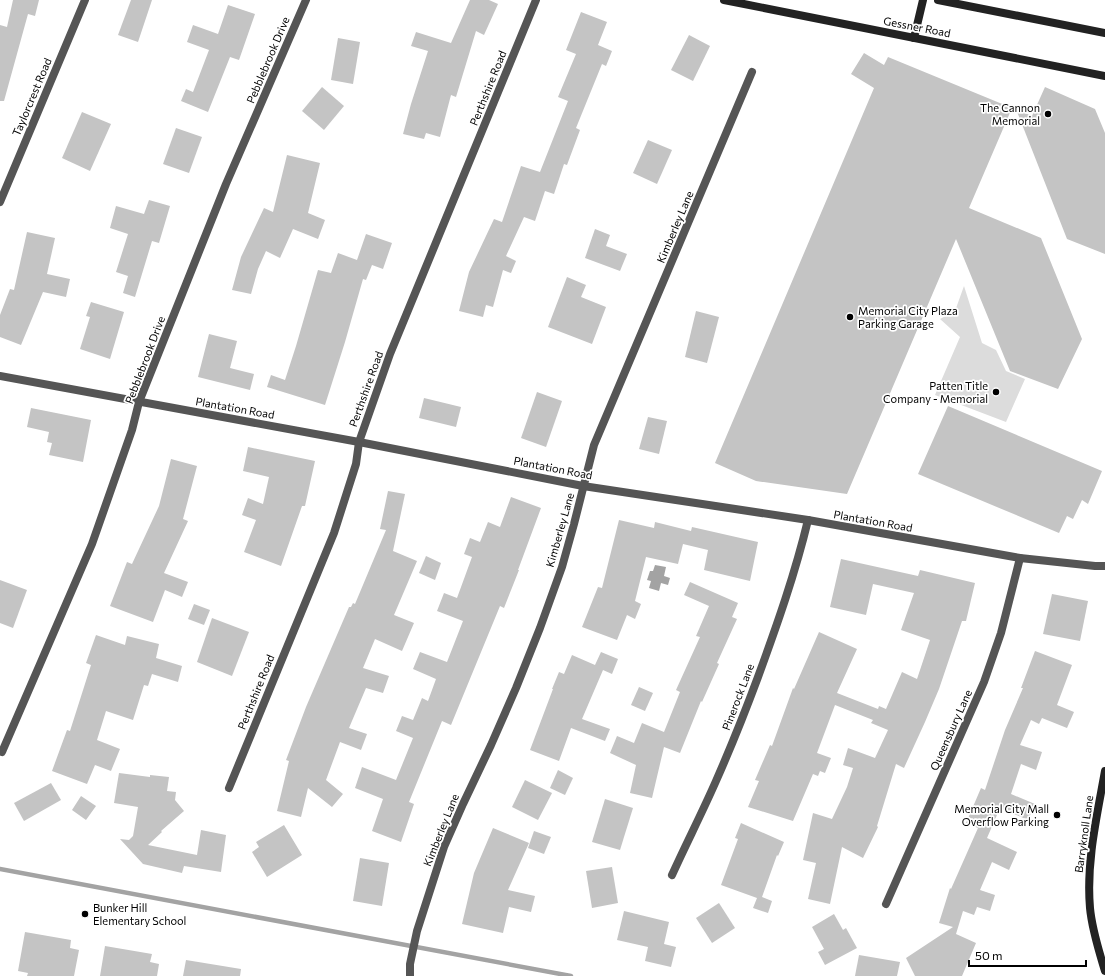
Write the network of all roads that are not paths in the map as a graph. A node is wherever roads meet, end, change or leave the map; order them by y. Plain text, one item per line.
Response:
1 (85, 0) edge
2 (306, 0) edge
3 (536, 0) edge
4 (724, 0) edge
5 (923, 0) edge
6 (938, 0) edge
7 (1105, 33) edge
8 (914, 38) junction
9 (752, 72) dead end
10 (1105, 76) edge
11 (0, 202) edge
12 (0, 376) edge
13 (139, 402) junction
14 (359, 442) junction
15 (583, 486) junction
16 (808, 520) junction
17 (1020, 558) junction
18 (1105, 566) edge
19 (2, 752) dead end
20 (1105, 771) edge
21 (229, 788) dead end
22 (672, 875) dead end
23 (886, 904) dead end
24 (1105, 971) edge
25 (410, 976) edge

1 - 11 street, Taylorcrest Road
2 - 13 street, Pebblebrook Drive
3 - 14 street, Perthshire Road
4 - 8 main road, Gessner Road
5 - 8 main road
6 - 7 main road
8 - 10 main road, Gessner Road
9 - 15 street, Kimberley Lane
12 - 13 street, Plantation Road
13 - 14 street, Plantation Road
13 - 19 street, Pebblebrook Drive
14 - 15 street, Plantation Road
14 - 21 street, Perthshire Road
15 - 16 street, Plantation Road
15 - 25 street, Kimberley Lane
16 - 17 street, Plantation Road
16 - 22 street, Pinerock Lane
17 - 18 street, Plantation Road
17 - 23 street, Queensbury Lane
20 - 24 main road, Barryknoll Lane

